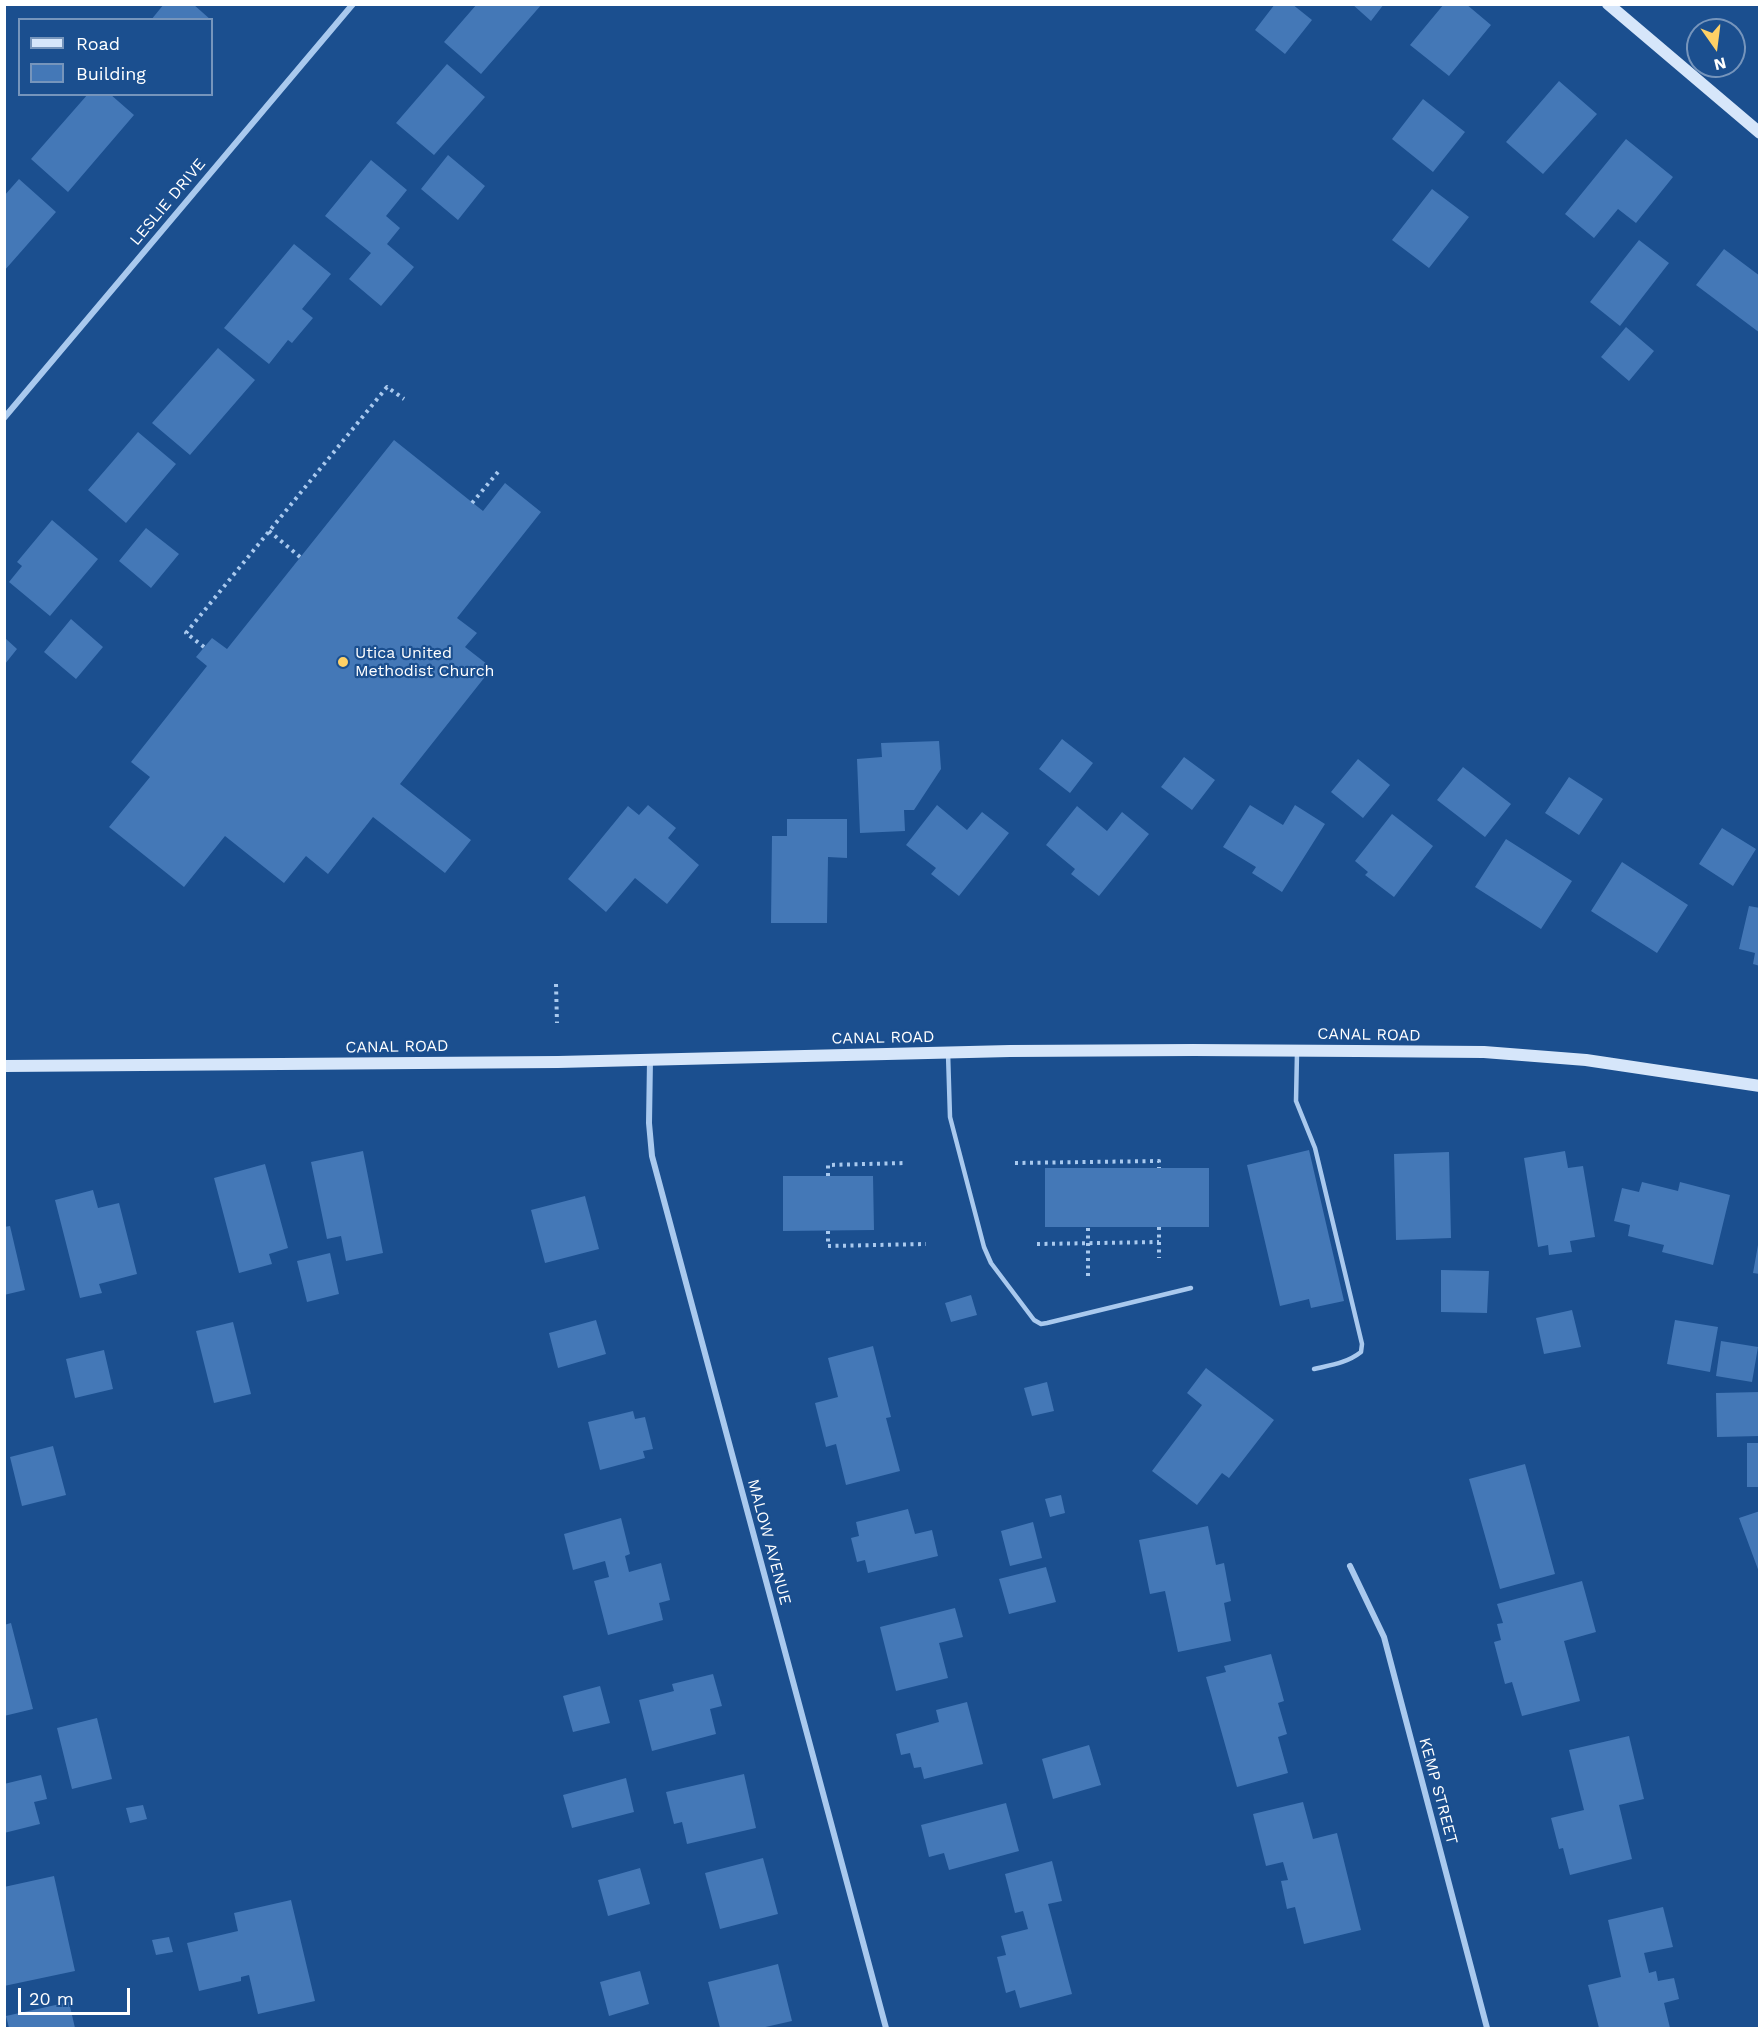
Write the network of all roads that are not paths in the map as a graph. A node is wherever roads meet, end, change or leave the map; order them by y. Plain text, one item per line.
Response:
1 (352, 4) edge
2 (1608, 4) edge
3 (1760, 133) edge
4 (4, 418) edge
5 (1297, 1050) junction
6 (948, 1053) junction
7 (650, 1060) junction
8 (4, 1066) edge
9 (1760, 1086) edge
10 (1191, 1288) dead end
11 (1314, 1370) dead end
12 (1350, 1566) dead end
13 (886, 2028) edge
14 (1487, 2028) edge

1 - 4 street, LESLIE DRIVE
2 - 3 street
5 - 6 street, CANAL ROAD
5 - 9 street, CANAL ROAD
5 - 11 lane
6 - 7 street, CANAL ROAD
6 - 10 lane
7 - 8 street, CANAL ROAD
7 - 13 street, MALOW AVENUE
12 - 14 street, KEMP STREET

